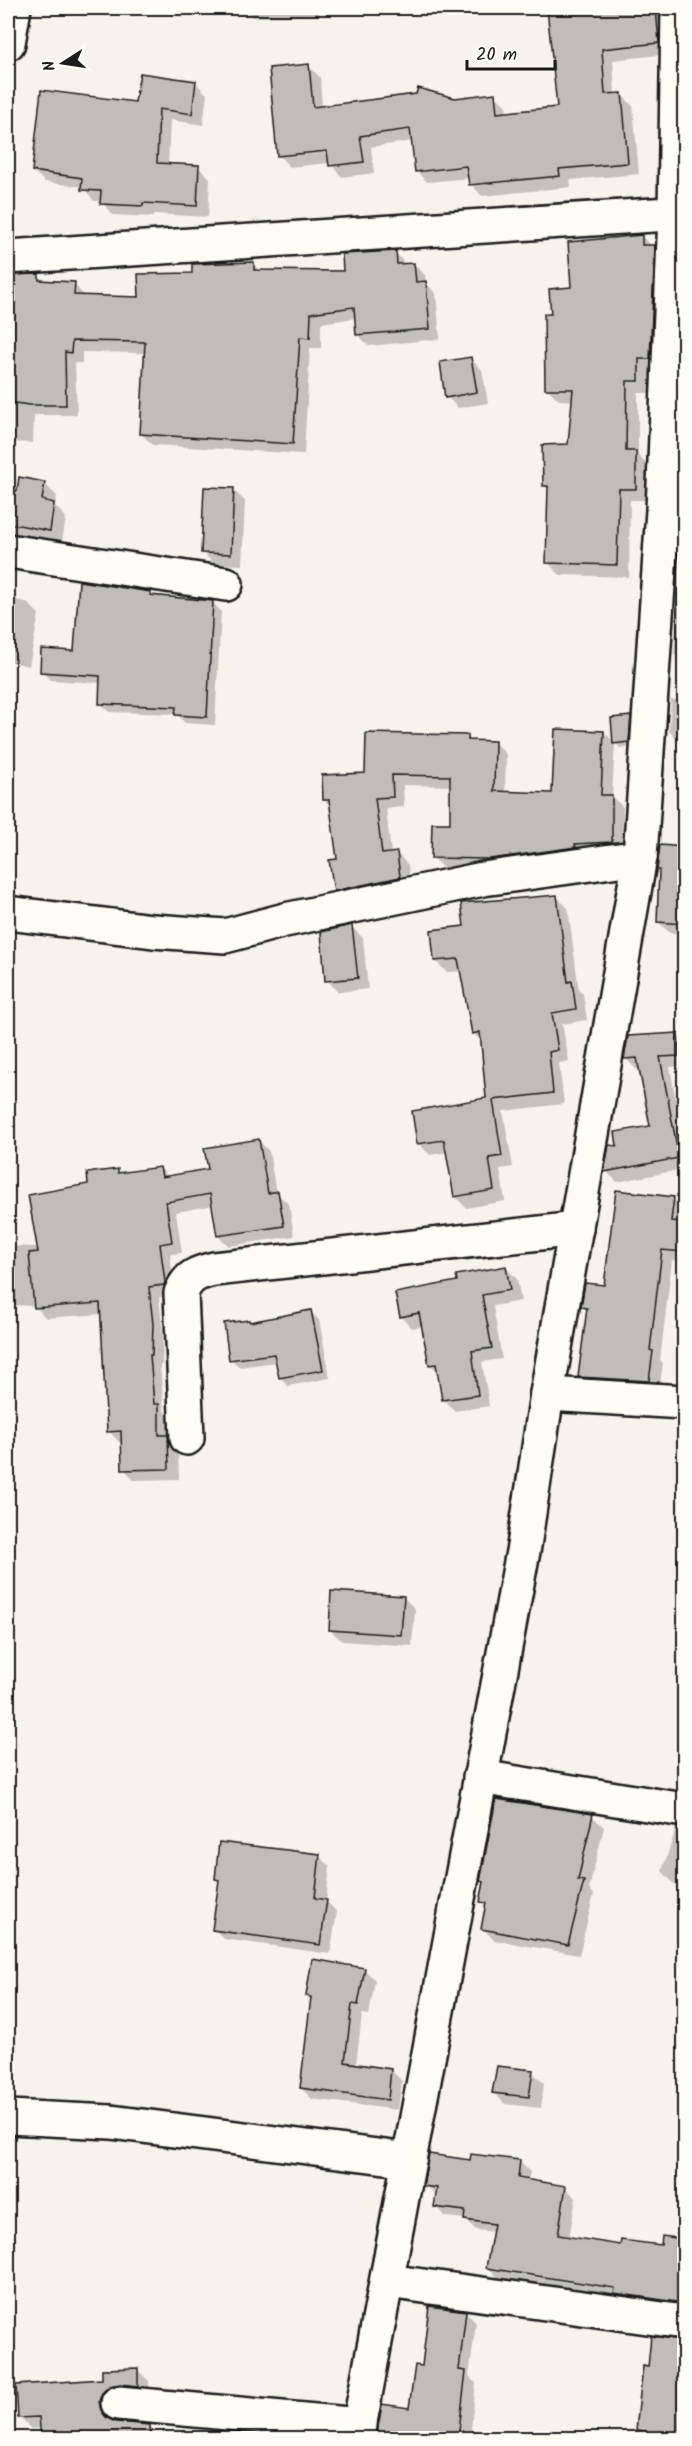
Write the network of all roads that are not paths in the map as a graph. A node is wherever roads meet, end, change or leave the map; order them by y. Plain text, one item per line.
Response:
1 (14, 8) edge
2 (678, 8) edge
3 (8, 43) edge
4 (680, 213) edge
5 (8, 257) edge
6 (8, 551) edge
7 (226, 584) dead end
8 (640, 857) junction
9 (8, 913) edge
10 (576, 1229) junction
11 (547, 1394) junction
12 (684, 1402) edge
13 (187, 1438) dead end
14 (480, 1777) junction
15 (684, 1810) edge
16 (8, 2117) edge
17 (409, 2160) junction
18 (387, 2281) junction
19 (684, 2322) edge
20 (118, 2403) dead end
21 (358, 2432) edge

1 - 3 street
2 - 4 street
4 - 5 street
4 - 8 street
6 - 7 street
8 - 9 street
8 - 10 street
10 - 11 street
10 - 13 street
11 - 12 street
11 - 14 street
14 - 15 street
14 - 17 street
16 - 17 street
17 - 18 street
18 - 19 street
18 - 21 street
20 - 21 street

